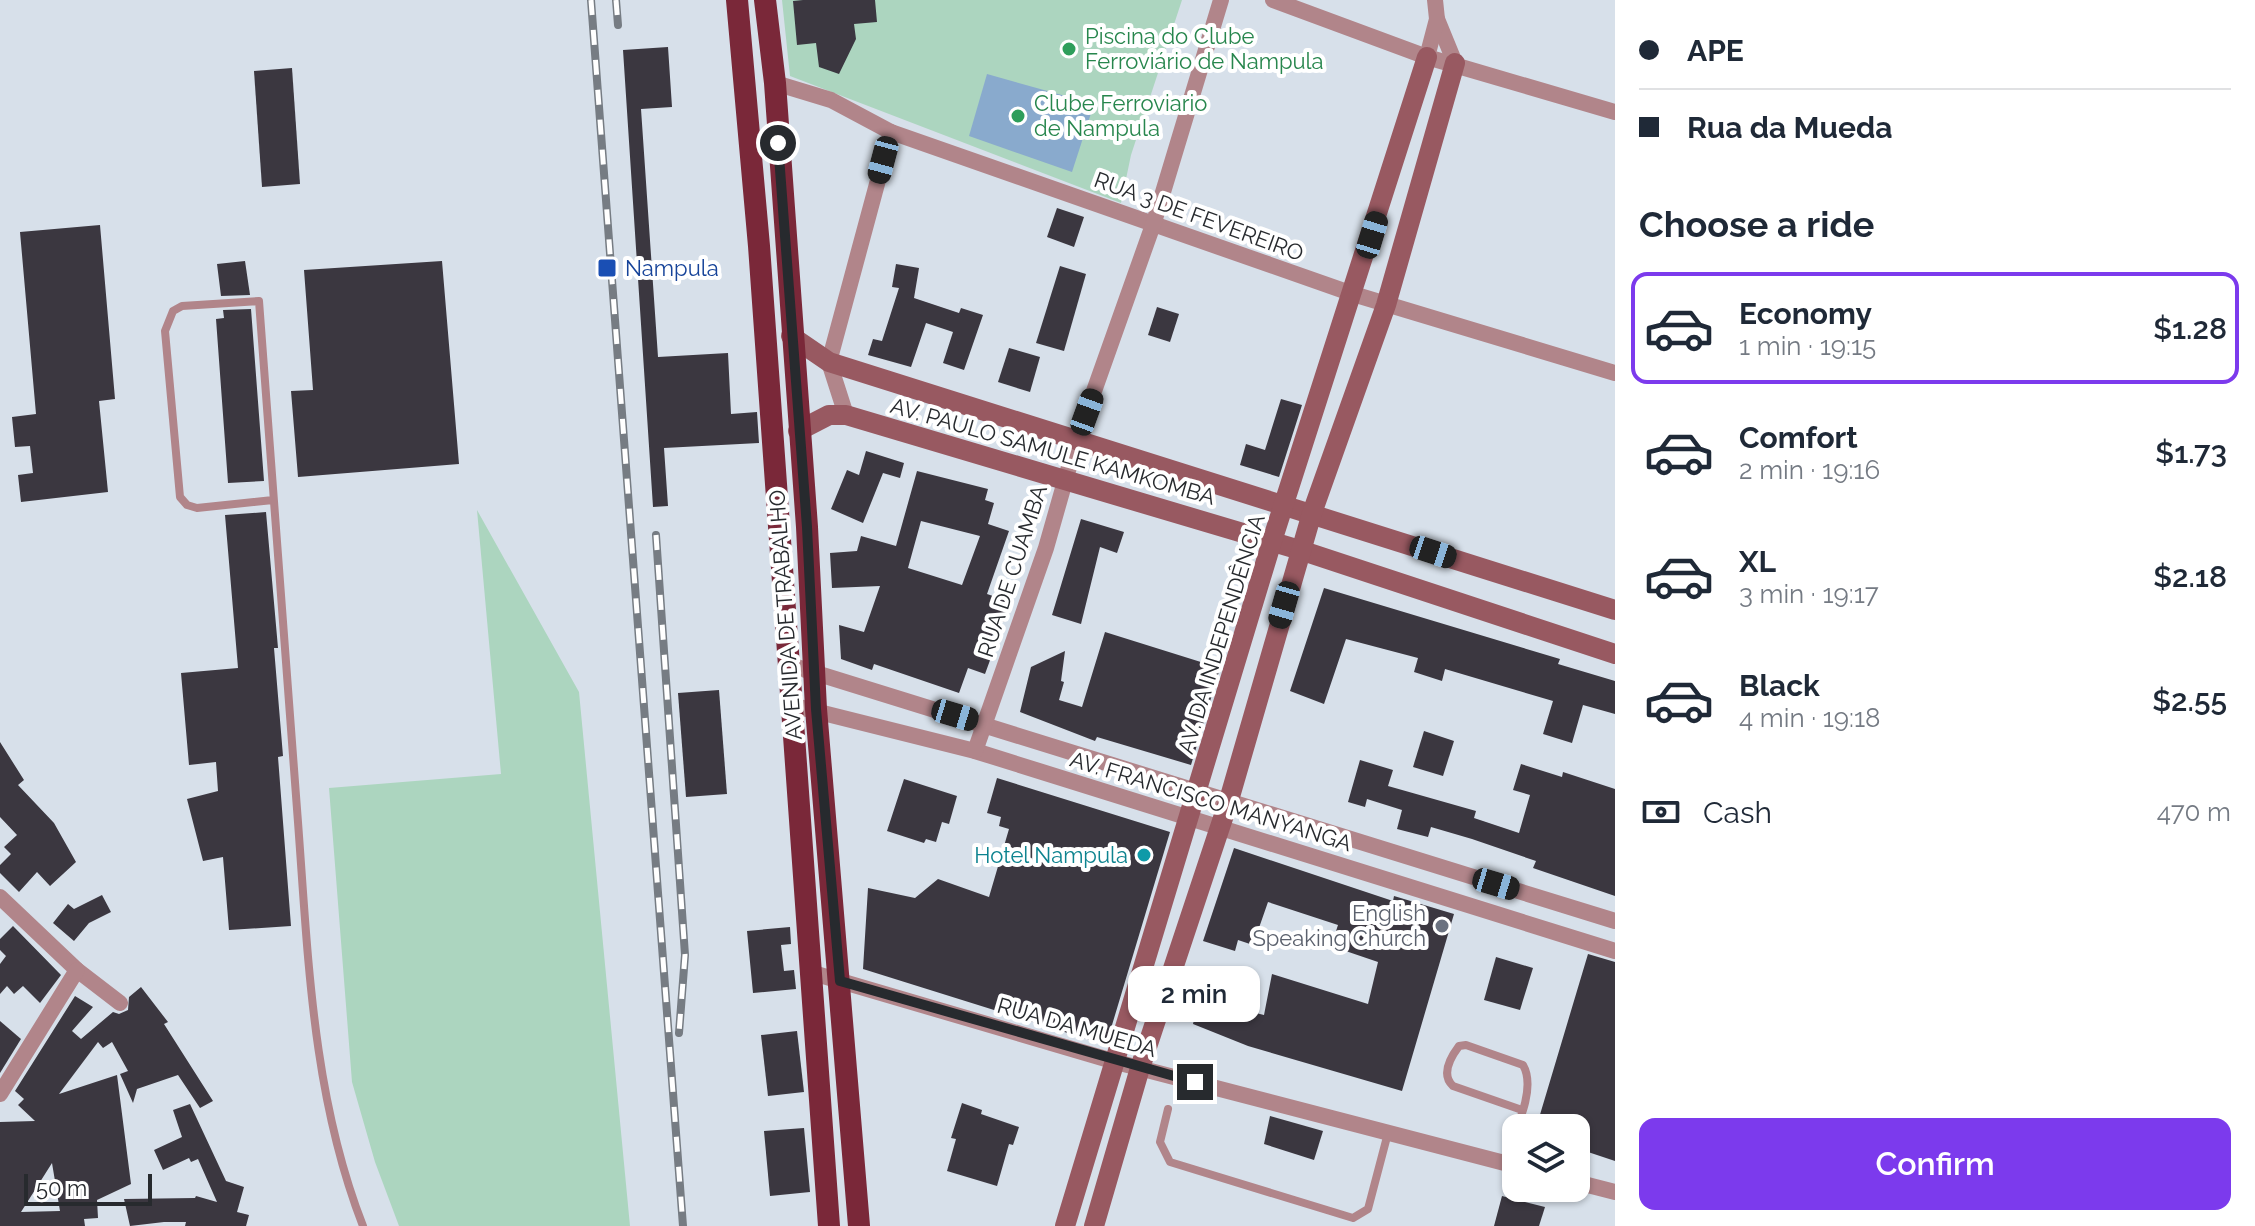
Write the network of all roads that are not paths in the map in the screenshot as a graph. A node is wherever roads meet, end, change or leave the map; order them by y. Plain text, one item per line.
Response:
1 (737, 0) edge
2 (765, 0) edge
3 (1221, 0) edge
4 (1273, 0) edge
5 (1435, 0) edge
6 (1437, 19) junction
7 (1427, 57) junction
8 (1455, 63) junction
9 (775, 83) junction
10 (1615, 112) edge
11 (891, 132) junction
12 (780, 173) junction
13 (752, 175) junction
14 (1154, 222) junction
15 (1353, 294) junction
16 (1386, 305) junction
17 (791, 336) junction
18 (829, 362) junction
19 (1615, 373) edge
20 (846, 415) junction
21 (798, 431) junction
22 (1077, 439) junction
23 (1066, 479) junction
24 (273, 500) junction
25 (1285, 506) junction
26 (1312, 513) junction
27 (807, 527) junction
28 (777, 531) junction
29 (1272, 541) junction
30 (1300, 550) junction
31 (1615, 610) edge
32 (1615, 654) edge
33 (790, 665) junction
34 (816, 672) junction
35 (791, 705) junction
36 (816, 709) junction
37 (984, 723) junction
38 (975, 751) junction
39 (1198, 791) junction
40 (1229, 800) junction
41 (1191, 817) junction
42 (1220, 827) junction
43 (0, 897) edge
44 (1615, 921) edge
45 (1615, 951) edge
46 (77, 970) junction
47 (813, 973) junction
48 (840, 981) junction
49 (120, 1003) dead end
50 (1116, 1062) junction
51 (1140, 1068) junction
52 (0, 1094) edge
53 (1168, 1109) dead end
54 (1522, 1110) junction
55 (1521, 1114) edge
56 (1388, 1133) junction
57 (1502, 1163) edge
58 (1590, 1186) edge
59 (1615, 1192) edge
60 (832, 1225) edge
61 (363, 1226) edge
62 (859, 1226) edge
63 (1065, 1226) edge
64 (1094, 1226) edge

1 - 13 highway, AVENIDA DE TRABALHO
2 - 9 highway, AVENIDA DE TRABALHO
3 - 14 street, RUA DE CUAMBA
4 - 7 street
5 - 6 street
6 - 7 street
6 - 8 street
7 - 8 street
7 - 15 main road, AV. DA INDEPENDÊNCIA
8 - 10 street
8 - 16 main road
9 - 11 street, RUA 3 DE FEVEREIRO
9 - 12 highway, AVENIDA DE TRABALHO
11 - 14 street, RUA 3 DE FEVEREIRO
11 - 18 street
12 - 13 highway
12 - 17 highway, AVENIDA DE TRABALHO
13 - 28 highway, AVENIDA DE TRABALHO
14 - 15 street, RUA 3 DE FEVEREIRO
14 - 22 street, RUA DE CUAMBA
15 - 16 street, RUA 3 DE FEVEREIRO
15 - 25 main road, AV. DA INDEPENDÊNCIA
16 - 19 street, RUA 3 DE FEVEREIRO
16 - 26 main road
17 - 18 main road, AV. PAULO SAMULE KAMKOMBA
17 - 21 highway, AVENIDA DE TRABALHO
18 - 20 street
18 - 22 main road, AV. PAULO SAMULE KAMKOMBA
20 - 21 main road
20 - 23 main road, AV. PAULO SAMULE KAMKOMBA
21 - 27 highway, AVENIDA DE TRABALHO
22 - 23 street, RUA DE CUAMBA
22 - 25 main road, AV. PAULO SAMULE KAMKOMBA
23 - 29 main road, AV. PAULO SAMULE KAMKOMBA
23 - 37 street, RUA DE CUAMBA
24 - 24 lane
24 - 61 lane
25 - 26 main road, AV. PAULO SAMULE KAMKOMBA
25 - 29 main road, AV. DA INDEPENDÊNCIA
26 - 30 main road
26 - 31 main road, AV. PAULO SAMULE KAMKOMBA
27 - 28 highway
27 - 34 highway, AVENIDA DE TRABALHO
28 - 33 highway, AVENIDA DE TRABALHO
29 - 30 main road, AV. PAULO SAMULE KAMKOMBA
29 - 39 main road, AV. DA INDEPENDÊNCIA
30 - 32 main road, AV. PAULO SAMULE KAMKOMBA
30 - 40 main road
33 - 34 street, AV. FRANCISCO MANYANGA
33 - 35 highway, AVENIDA DE TRABALHO
34 - 36 highway, AVENIDA DE TRABALHO
34 - 37 street, AV. FRANCISCO MANYANGA
35 - 36 street, AV. FRANCISCO MANYANGA
35 - 47 highway, AVENIDA DE TRABALHO
36 - 38 street, AV. FRANCISCO MANYANGA
36 - 48 highway, AVENIDA DE TRABALHO
37 - 38 street, RUA DE CUAMBA
37 - 39 street, AV. FRANCISCO MANYANGA
38 - 41 street, AV. FRANCISCO MANYANGA
39 - 40 street, AV. FRANCISCO MANYANGA
39 - 41 main road, AV. DA INDEPENDÊNCIA
40 - 42 main road
40 - 44 street, AV. FRANCISCO MANYANGA
41 - 42 street, AV. FRANCISCO MANYANGA
41 - 50 main road, AV. DA INDEPENDÊNCIA
42 - 45 street, AV. FRANCISCO MANYANGA
42 - 51 main road
43 - 46 street
46 - 49 street
46 - 52 street
47 - 48 street, RUA DA MUEDA
47 - 60 highway, AVENIDA DE TRABALHO
48 - 50 street, RUA DA MUEDA
48 - 62 highway, AVENIDA DE TRABALHO
50 - 51 street, RUA DA MUEDA
50 - 63 main road, AV. DA INDEPENDÊNCIA
51 - 56 street, RUA DA MUEDA
51 - 64 main road
53 - 56 lane
54 - 54 lane
54 - 55 lane
56 - 57 street, RUA DA MUEDA
58 - 59 street

